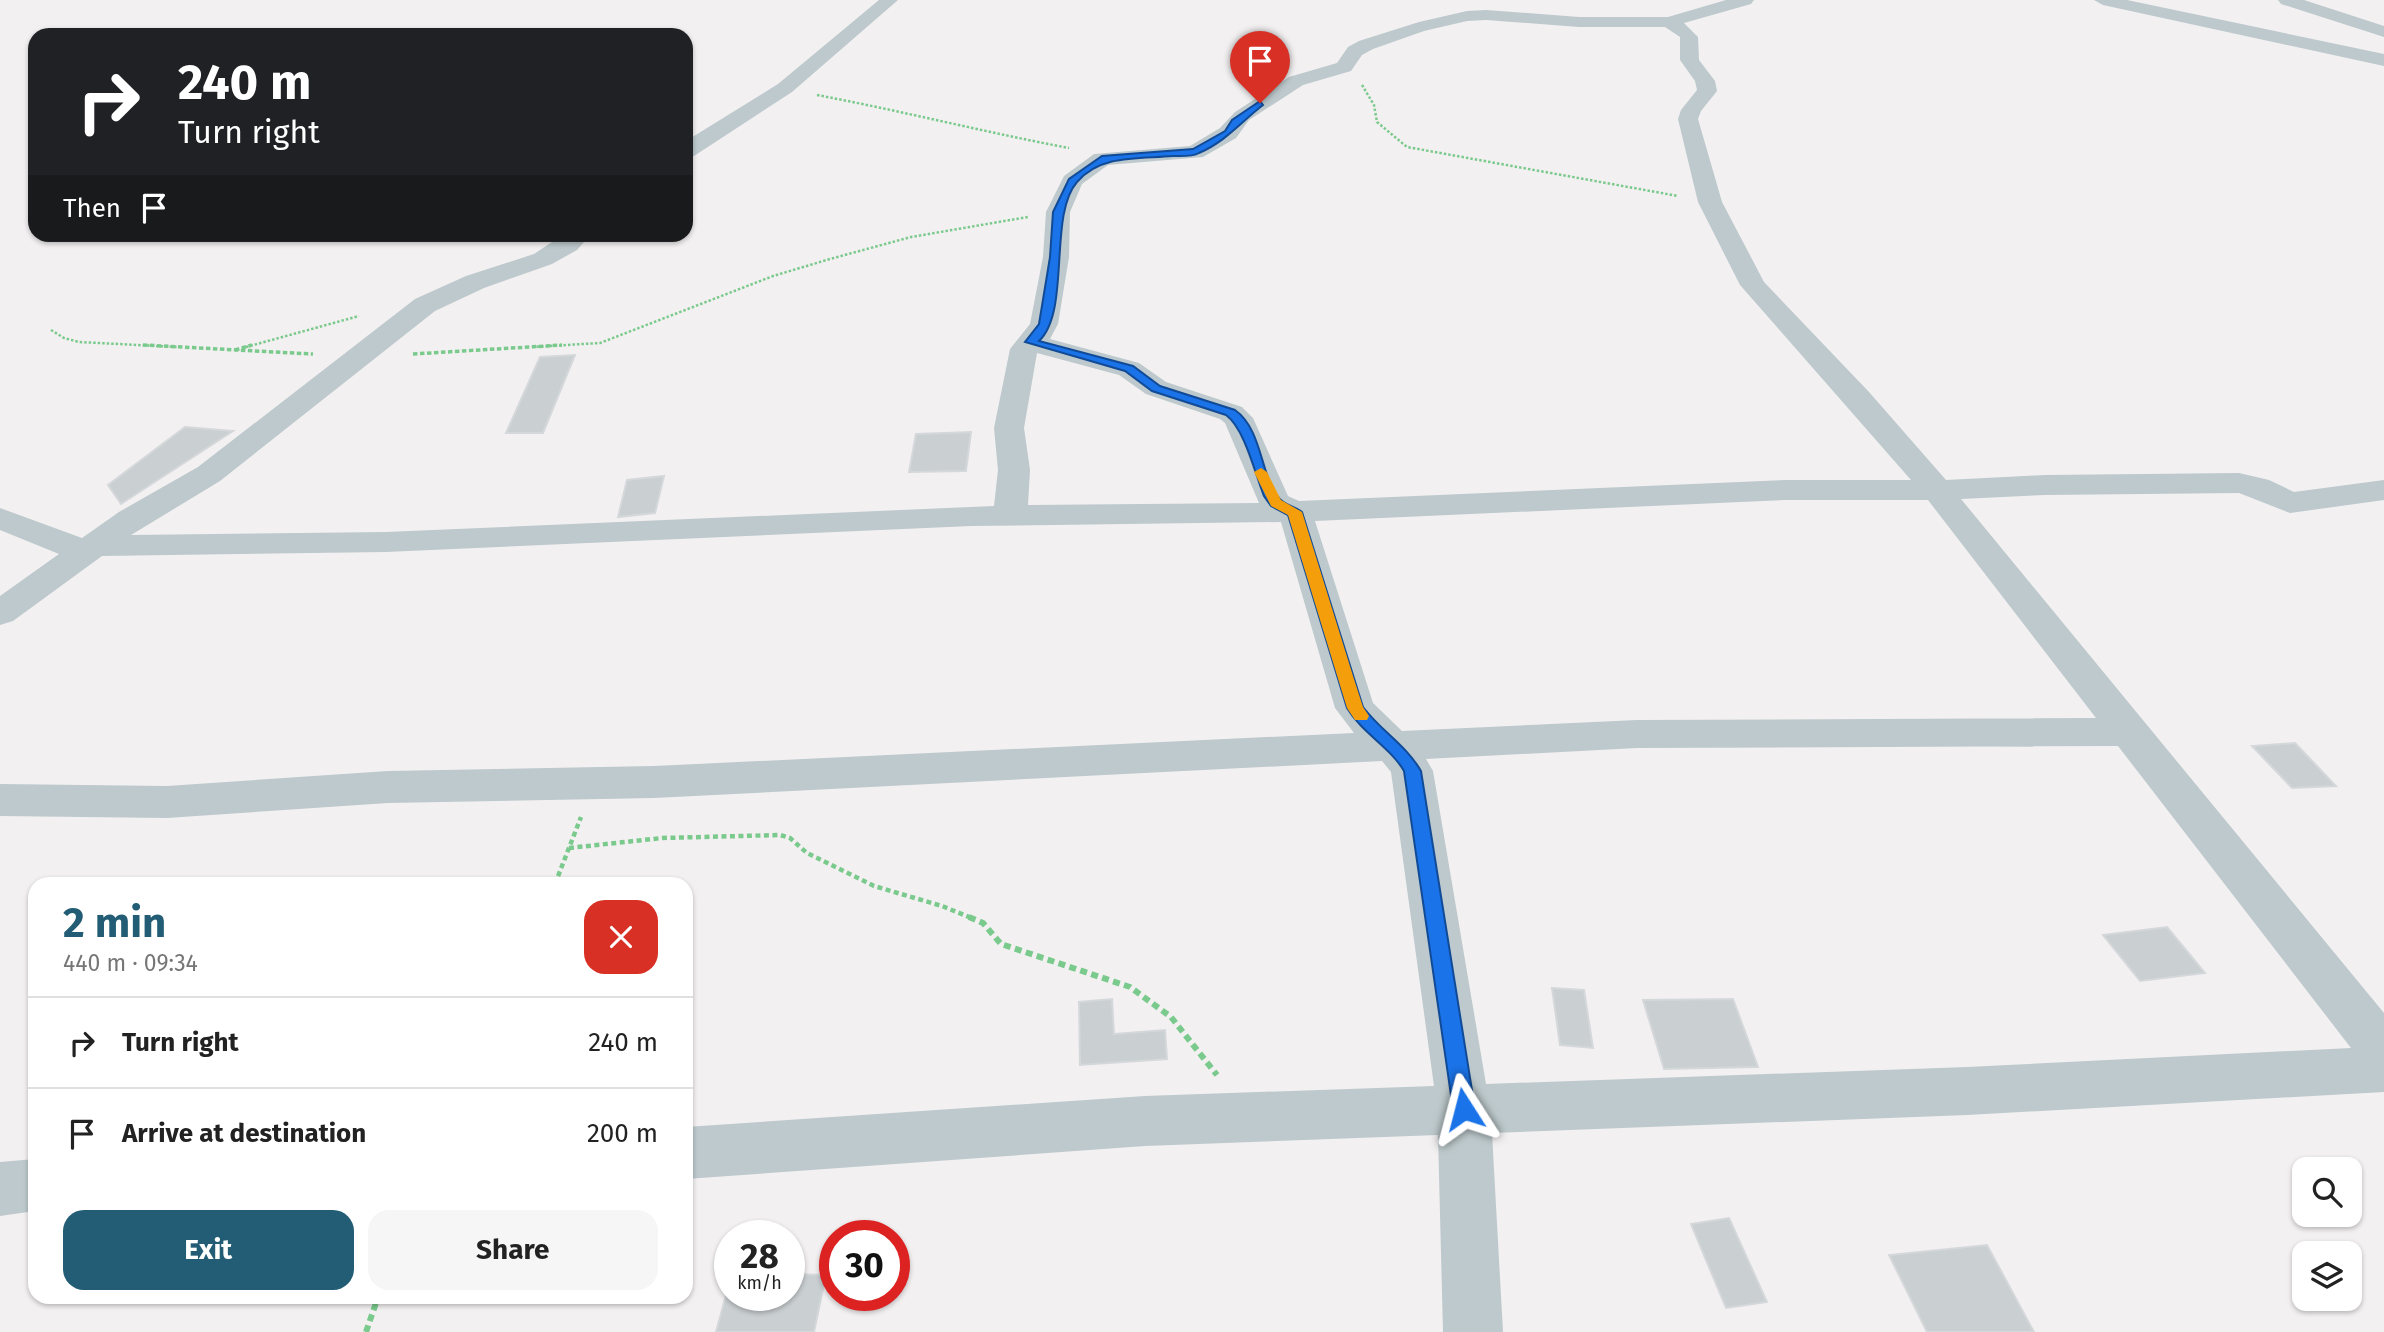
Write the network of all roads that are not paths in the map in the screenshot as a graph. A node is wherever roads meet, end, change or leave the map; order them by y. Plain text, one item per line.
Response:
1 (889, 0) edge
2 (1745, 0) edge
3 (2103, 0) edge
4 (2156, 0) edge
5 (2287, 0) edge
6 (1669, 22) junction
7 (2251, 32) junction
8 (2384, 32) edge
9 (2384, 46) edge
10 (2337, 50) junction
11 (2384, 60) edge
12 (693, 147) edge
13 (571, 242) edge
14 (1030, 342) junction
15 (1937, 490) junction
16 (2384, 490) edge
17 (1295, 512) junction
18 (1010, 516) junction
19 (0, 518) edge
20 (88, 549) junction
21 (0, 613) edge
22 (2127, 732) junction
23 (1394, 746) junction
24 (0, 800) edge
25 (2384, 1051) edge
26 (2384, 1069) edge
27 (1464, 1109) junction
28 (693, 1153) edge
29 (28, 1186) edge
30 (0, 1189) edge
31 (1473, 1332) edge

1 - 12 street
2 - 6 street
3 - 7 street
4 - 7 street
5 - 8 street
6 - 14 street
6 - 15 street
7 - 10 street
9 - 10 street
10 - 11 street
13 - 20 street
14 - 17 street
14 - 18 street
15 - 16 street
15 - 17 street
15 - 22 street
17 - 18 street
17 - 23 street
18 - 20 street
19 - 20 street
20 - 21 street
22 - 23 street
22 - 25 street
23 - 24 street
23 - 27 street
26 - 27 street
27 - 28 street
27 - 31 street
29 - 30 street

